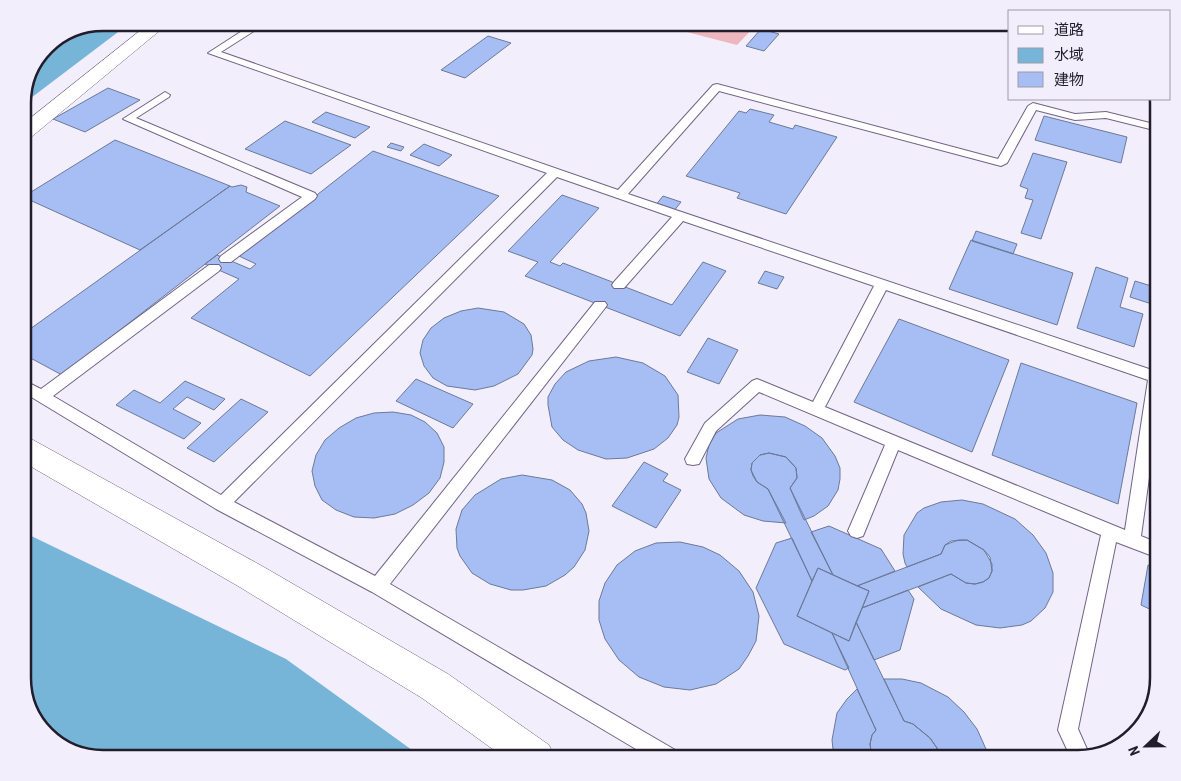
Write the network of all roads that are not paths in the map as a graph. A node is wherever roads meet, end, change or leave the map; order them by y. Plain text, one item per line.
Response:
1 (151, 31) edge
2 (249, 31) edge
3 (164, 95) dead end
4 (1150, 126) edge
5 (31, 128) edge
6 (555, 172) junction
7 (620, 195) junction
8 (680, 216) junction
9 (226, 259) dead end
10 (214, 268) dead end
11 (882, 284) junction
12 (619, 285) dead end
13 (600, 305) dead end
14 (1150, 376) edge
15 (31, 390) edge
16 (42, 396) junction
17 (816, 410) junction
18 (1150, 423) edge
19 (894, 442) junction
20 (31, 453) edge
21 (694, 458) dead end
22 (222, 504) junction
23 (857, 531) dead end
24 (1110, 531) junction
25 (1132, 540) junction
26 (1150, 548) edge
27 (378, 586) junction
28 (525, 750) edge
29 (656, 750) edge
30 (1077, 750) edge

1 - 5 street
2 - 6 lane
3 - 9 lane
4 - 7 lane
6 - 7 lane
6 - 22 lane
7 - 8 lane
8 - 11 lane
8 - 12 lane
10 - 16 lane
11 - 14 lane
11 - 17 lane
13 - 27 lane
15 - 16 lane
16 - 22 lane
17 - 19 lane
17 - 21 lane
18 - 25 lane
19 - 23 lane
19 - 24 lane
20 - 28 street
22 - 27 lane
24 - 25 lane
24 - 30 lane
25 - 26 lane
27 - 29 lane

